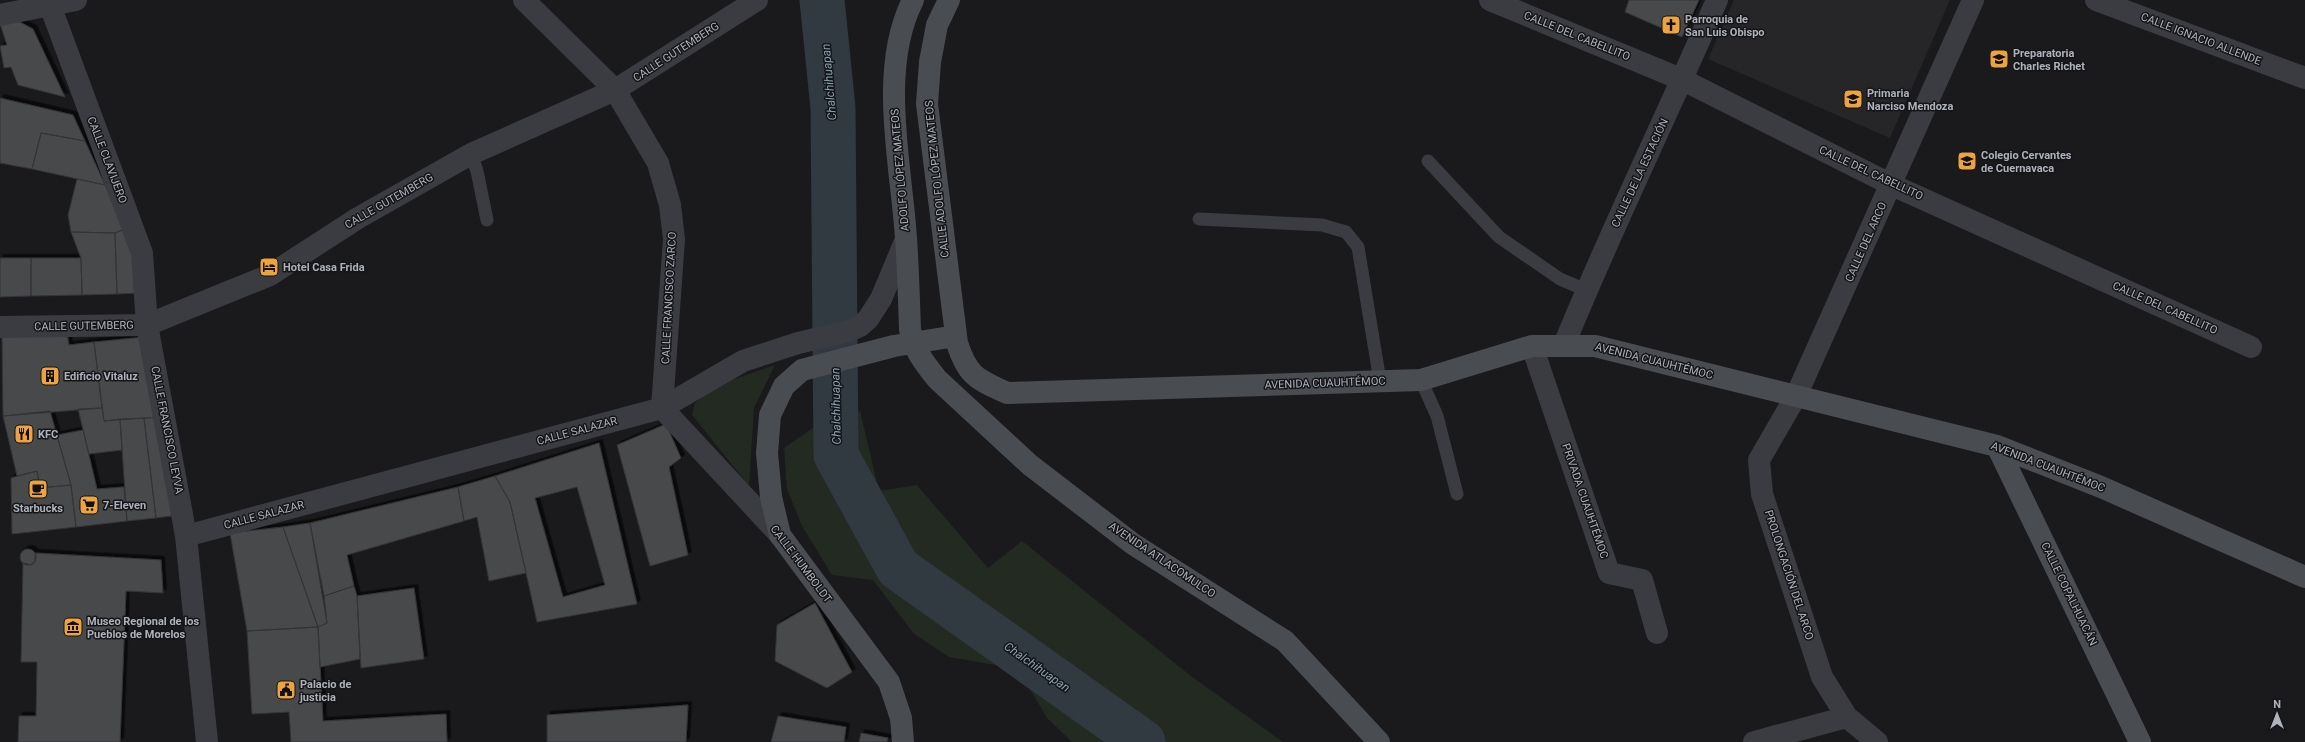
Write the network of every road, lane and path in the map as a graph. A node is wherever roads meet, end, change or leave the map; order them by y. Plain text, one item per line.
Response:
1 (76, 0) edge
2 (524, 0) edge
3 (757, 0) edge
4 (913, 0) edge
5 (949, 0) edge
6 (1490, 0) edge
7 (1717, 0) edge
8 (1973, 0) edge
9 (2096, 0) edge
10 (48, 3) edge
11 (0, 15) edge
12 (2305, 78) edge
13 (1683, 80) junction
14 (615, 90) junction
15 (471, 154) junction
16 (1428, 161) dead end
17 (1892, 185) junction
18 (1199, 219) dead end
19 (487, 220) dead end
20 (906, 239) junction
21 (1586, 290) junction
22 (147, 325) junction
23 (0, 327) edge
24 (956, 336) junction
25 (903, 344) junction
26 (1564, 345) junction
27 (1532, 346) junction
28 (2252, 347) dead end
29 (1421, 380) junction
30 (1380, 381) junction
31 (1796, 396) junction
32 (662, 408) junction
33 (1997, 446) junction
34 (1457, 494) dead end
35 (780, 535) junction
36 (186, 536) junction
37 (2305, 577) edge
38 (1657, 632) dead end
39 (1847, 717) junction
40 (207, 742) edge
41 (904, 742) edge
42 (1379, 742) edge
43 (1754, 742) edge
44 (1877, 742) edge
45 (2140, 742) edge

1 - 10 street
2 - 14 street, CALLE FRANCISCO ZARCO
3 - 14 street, CALLE GUTEMBERG
4 - 20 main road, ADOLFO LÓPEZ MATEOS
5 - 24 main road, CALLE ADOLFO LÓPEZ MATEOS
6 - 13 street, CALLE DEL CABELLITO
7 - 13 street, CALLE DE LA ESTACIÓN
8 - 17 street, CALLE DEL ARCO
9 - 12 street, CALLE IGNACIO ALLENDE
10 - 11 street
10 - 22 street, CALLE CLAVIJERO
13 - 17 street, CALLE DEL CABELLITO
13 - 21 street, CALLE DE LA ESTACIÓN
14 - 15 street, CALLE GUTEMBERG
14 - 32 street, CALLE FRANCISCO ZARCO
15 - 19 lane
15 - 22 street, CALLE GUTEMBERG
16 - 21 lane
17 - 28 street, CALLE DEL CABELLITO
17 - 31 street, CALLE DEL ARCO
18 - 30 lane
20 - 25 main road, ADOLFO LÓPEZ MATEOS
20 - 32 street, CALLE SALAZAR
21 - 26 street, CALLE DE LA ESTACIÓN
22 - 23 street, CALLE GUTEMBERG
22 - 36 street, CALLE FRANCISCO LEYVA
24 - 25 main road
24 - 30 main road, AVENIDA CUAUHTÉMOC
25 - 35 main road
25 - 42 main road, AVENIDA ATLACOMULCO
26 - 27 main road, AVENIDA CUAUHTÉMOC
26 - 31 main road, AVENIDA CUAUHTÉMOC
27 - 29 main road, AVENIDA CUAUHTÉMOC
27 - 38 street, PRIVADA CUAUHTÉMOC
29 - 30 main road, AVENIDA CUAUHTÉMOC
29 - 34 lane
31 - 33 main road, AVENIDA CUAUHTÉMOC
31 - 39 street, PROLONGACIÓN DEL ARCO
32 - 35 street, CALLE HUMBOLDT
32 - 36 street, CALLE SALAZAR
33 - 37 main road, AVENIDA CUAUHTÉMOC
33 - 45 main road, CALLE COPALHUACÁN
35 - 41 main road, CALLE HUMBOLDT
36 - 40 street, CALLE FRANCISCO LEYVA
39 - 43 street
39 - 44 street, PROLONGACIÓN DEL ARCO

